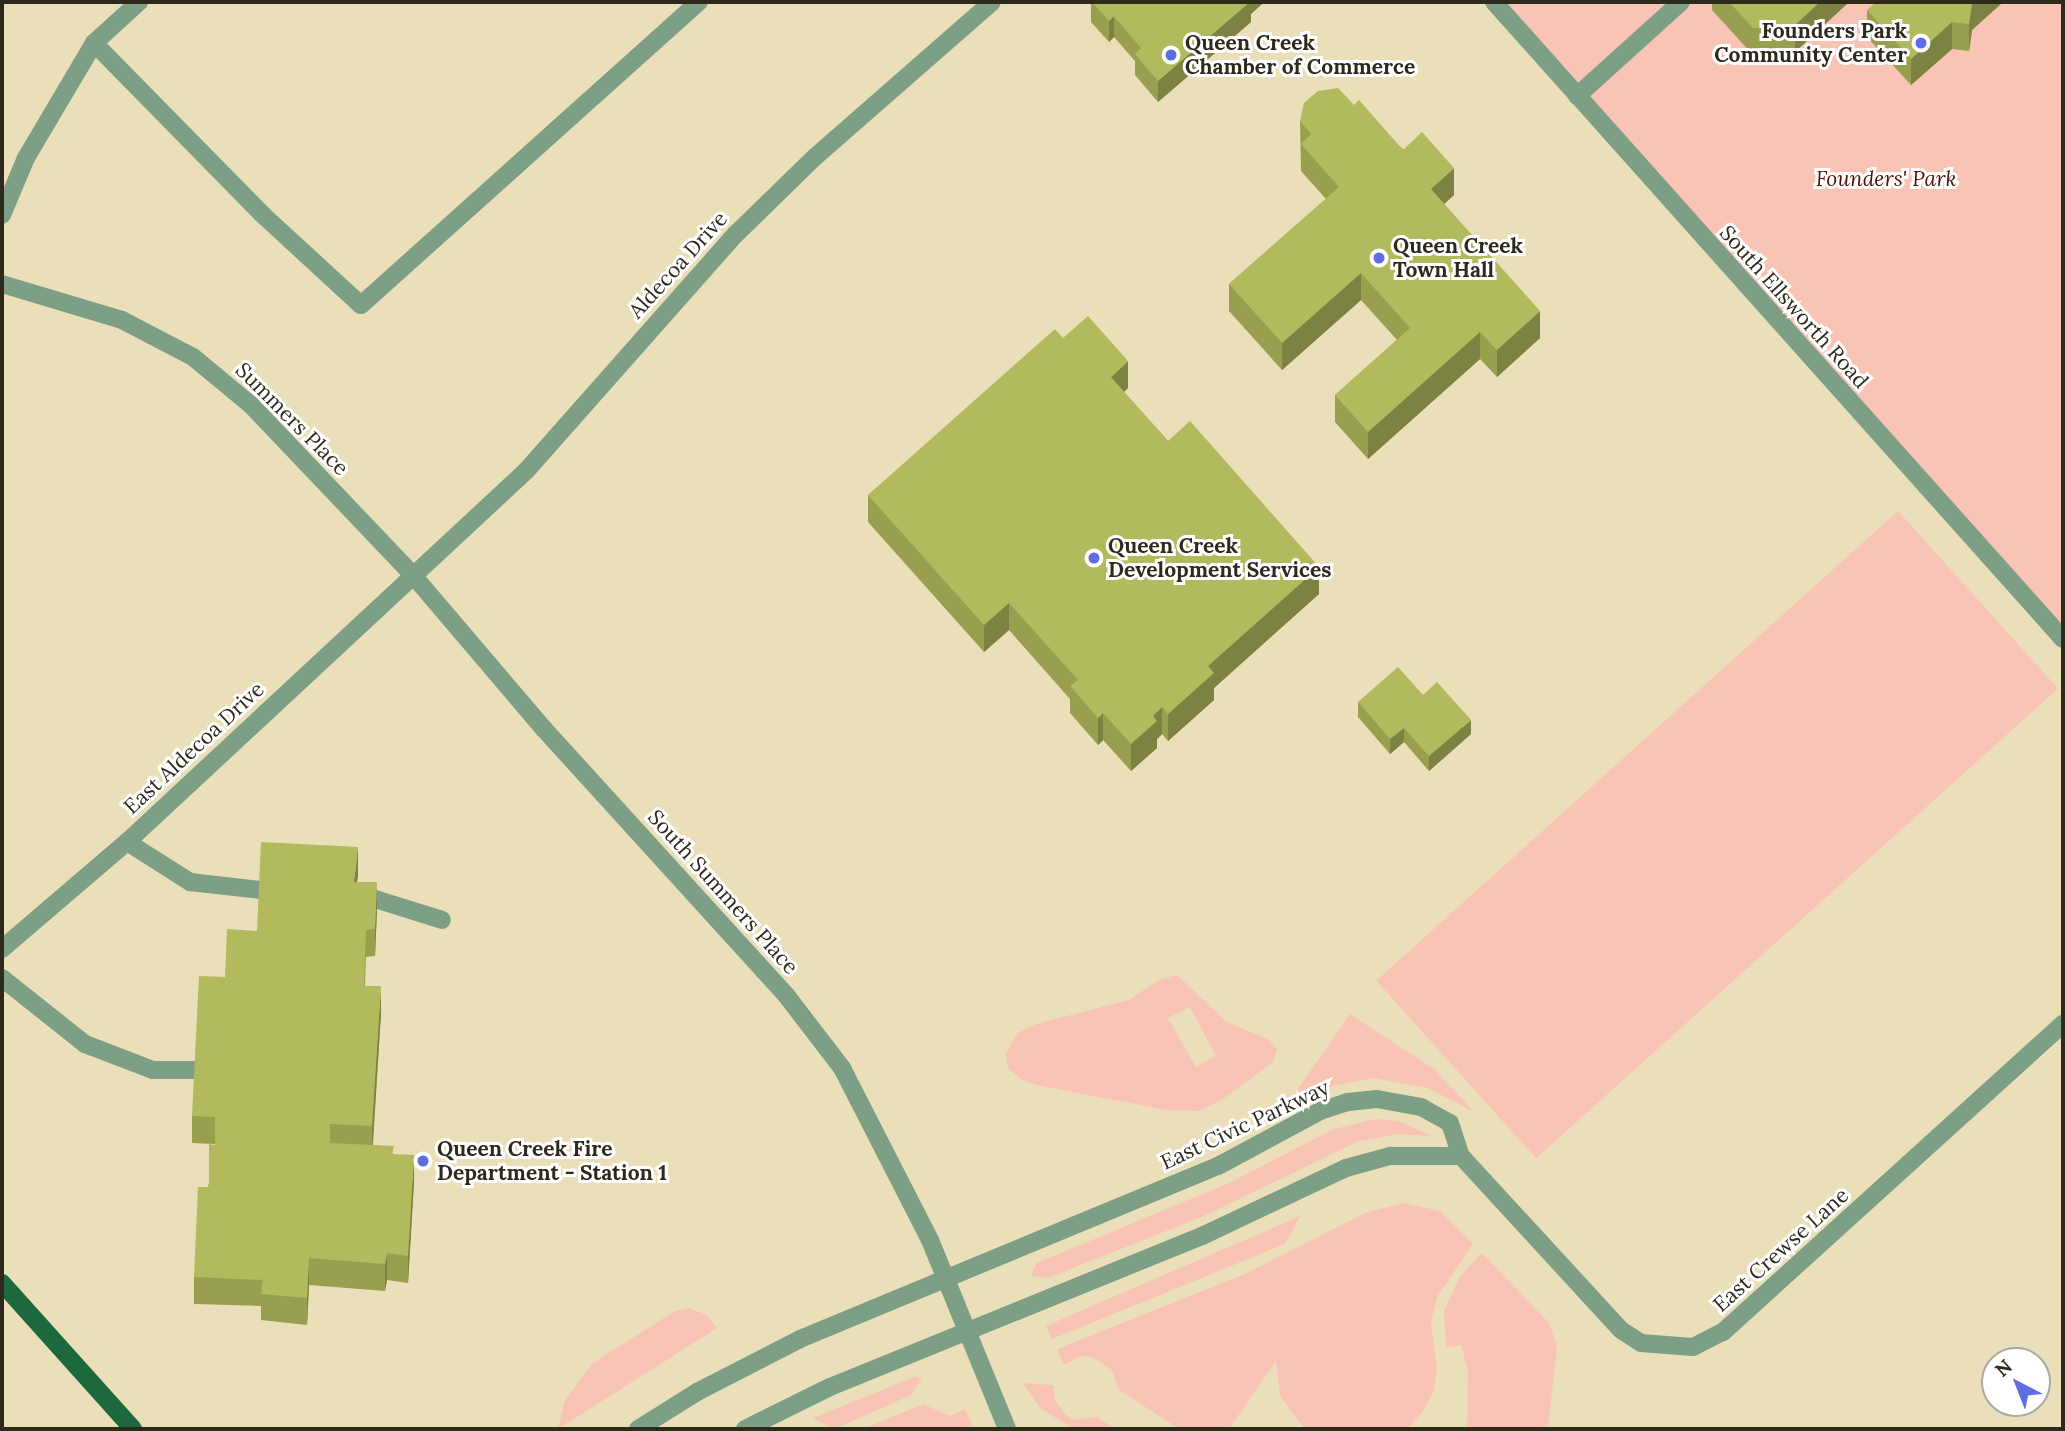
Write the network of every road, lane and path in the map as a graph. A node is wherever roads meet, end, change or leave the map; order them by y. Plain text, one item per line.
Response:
1 (139, 2) edge
2 (699, 2) edge
3 (992, 2) edge
4 (1494, 2) edge
5 (1681, 2) edge
6 (94, 43) junction
7 (1577, 96) junction
8 (2, 215) edge
9 (2, 284) edge
10 (412, 574) junction
11 (2063, 639) edge
12 (127, 842) junction
13 (260, 890) edge
14 (356, 893) edge
15 (442, 920) dead end
16 (2, 948) edge
17 (2, 978) edge
18 (2063, 1024) edge
19 (196, 1070) edge
20 (1461, 1156) junction
21 (949, 1277) junction
22 (2, 1283) edge
23 (967, 1329) junction
24 (133, 1429) edge
25 (638, 1429) edge
26 (745, 1429) edge
27 (1007, 1429) edge

1 - 6 street
2 - 6 street
3 - 10 street, Aldecoa Drive
4 - 7 street, South Ellsworth Road
5 - 7 street
6 - 8 street
7 - 11 street, South Ellsworth Road
9 - 10 street, Summers Place
10 - 12 street, East Aldecoa Drive
10 - 21 street, South Summers Place
12 - 13 street
12 - 16 street, East Aldecoa Drive
14 - 15 street
17 - 19 street
18 - 20 street, East Crewse Lane
20 - 21 street, East Civic Parkway
20 - 23 street
21 - 23 street, South Summers Place
21 - 25 street, East Civic Parkway
22 - 24 main road
23 - 26 street
23 - 27 street, South Summers Place

